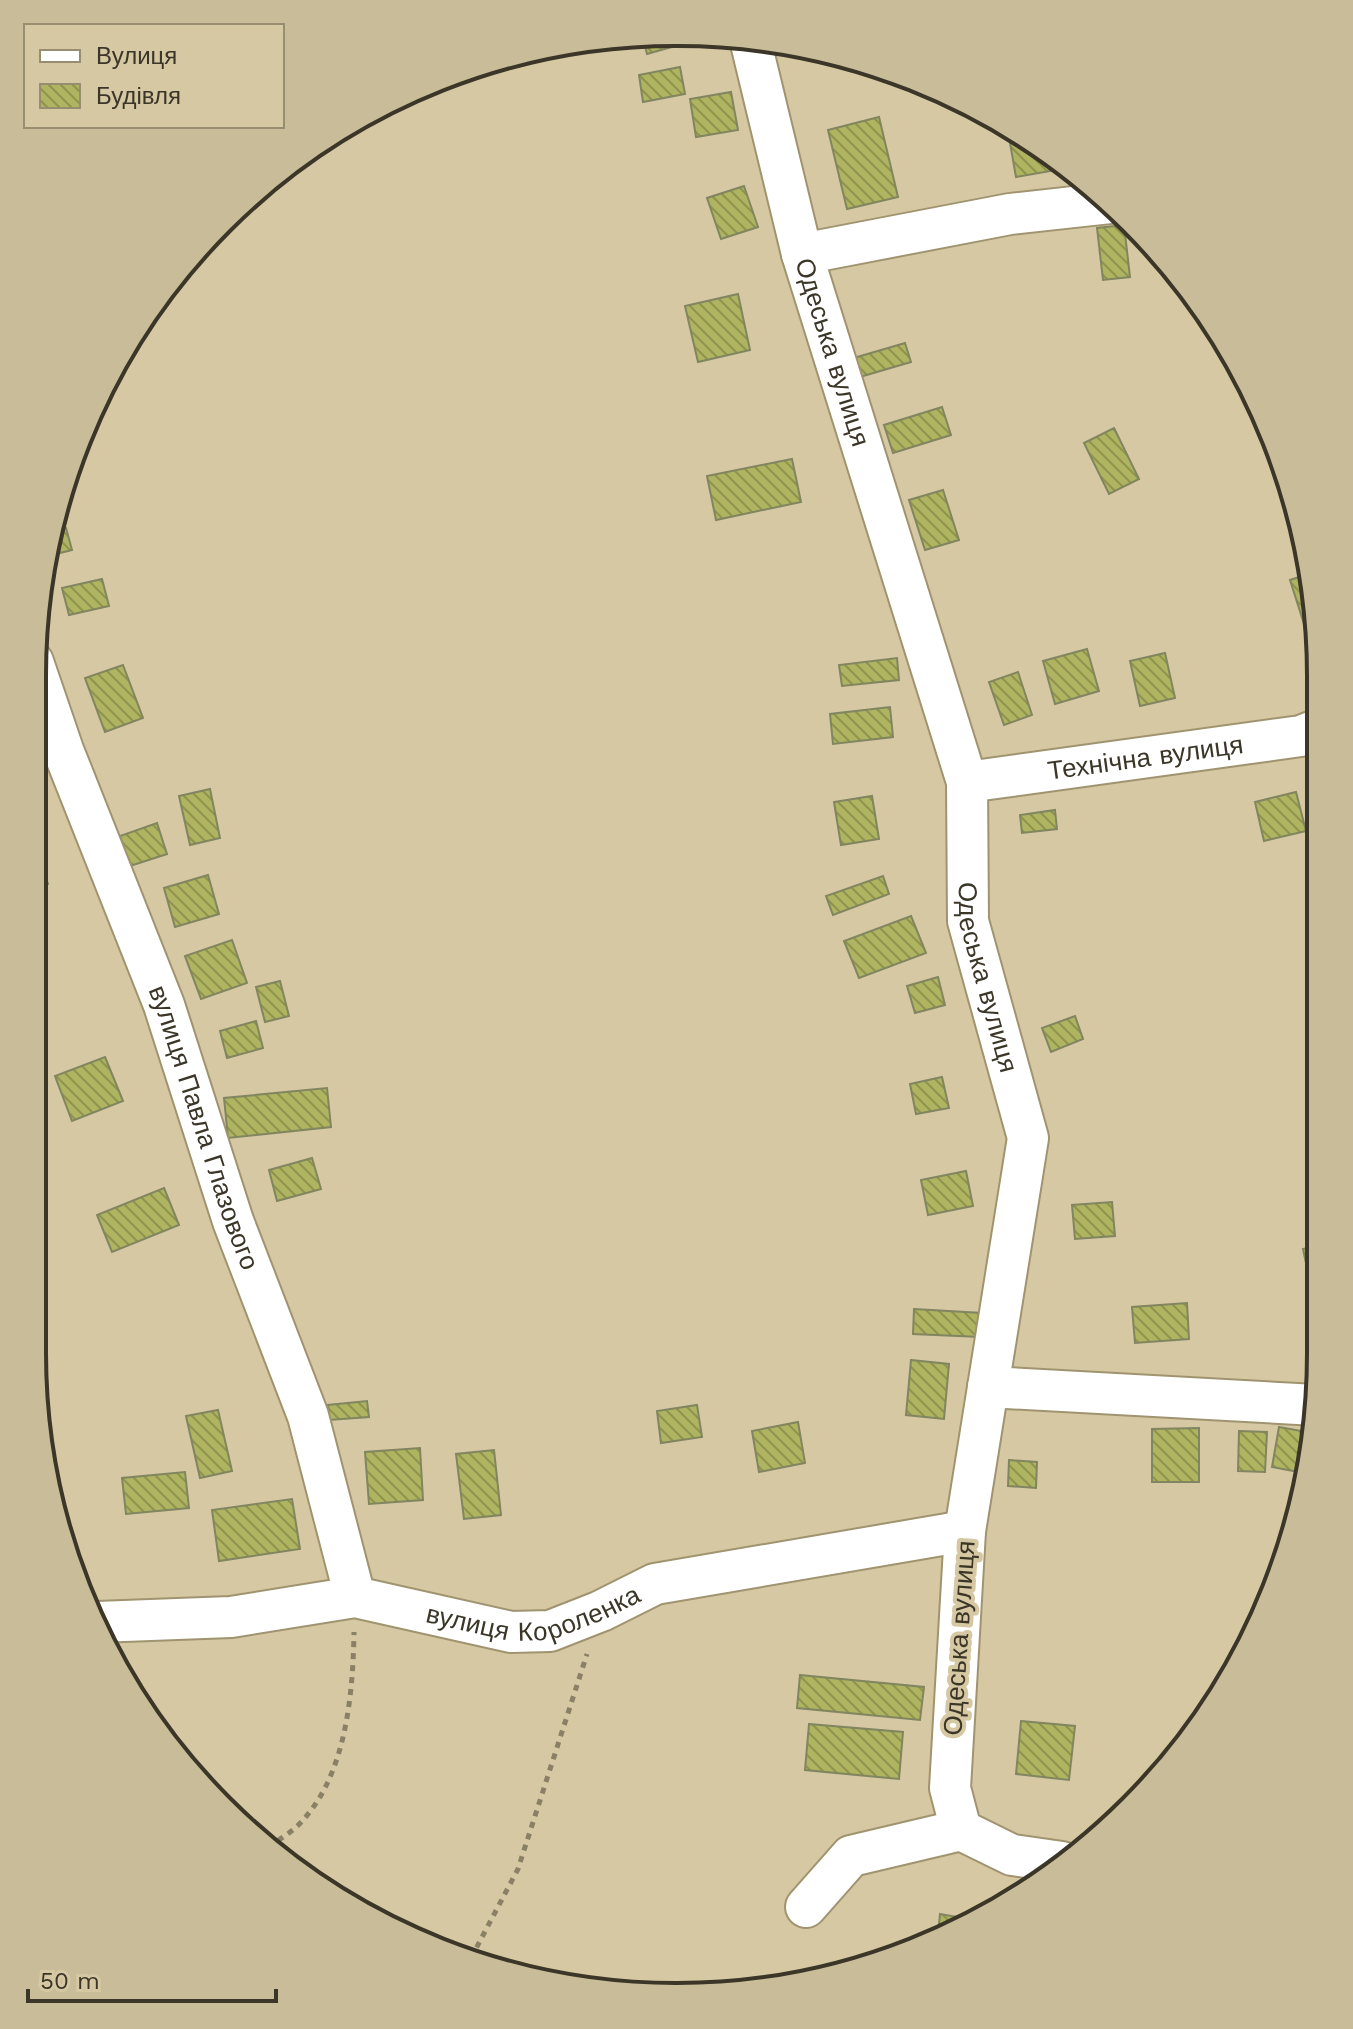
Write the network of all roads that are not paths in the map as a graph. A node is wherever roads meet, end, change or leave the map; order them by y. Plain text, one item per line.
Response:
1 (753, 50) edge
2 (1095, 205) edge
3 (802, 254) junction
4 (46, 700) edge
5 (1307, 734) edge
6 (967, 782) junction
7 (988, 1387) junction
8 (1305, 1404) edge
9 (965, 1531) junction
10 (355, 1597) junction
11 (107, 1622) edge
12 (961, 1830) junction
13 (1050, 1860) edge
14 (806, 1907) dead end

1 - 3 street, Одеська вулиця
2 - 3 street
3 - 6 street, Одеська вулиця
4 - 10 street, вулиця Павла Глазового
5 - 6 street, Технічна вулиця
6 - 7 street, Одеська вулиця
7 - 8 street
7 - 9 street, Одеська вулиця
9 - 10 street, вулиця Короленка
9 - 12 street, Одеська вулиця
10 - 11 street, вулиця Короленка
12 - 13 street
12 - 14 street

